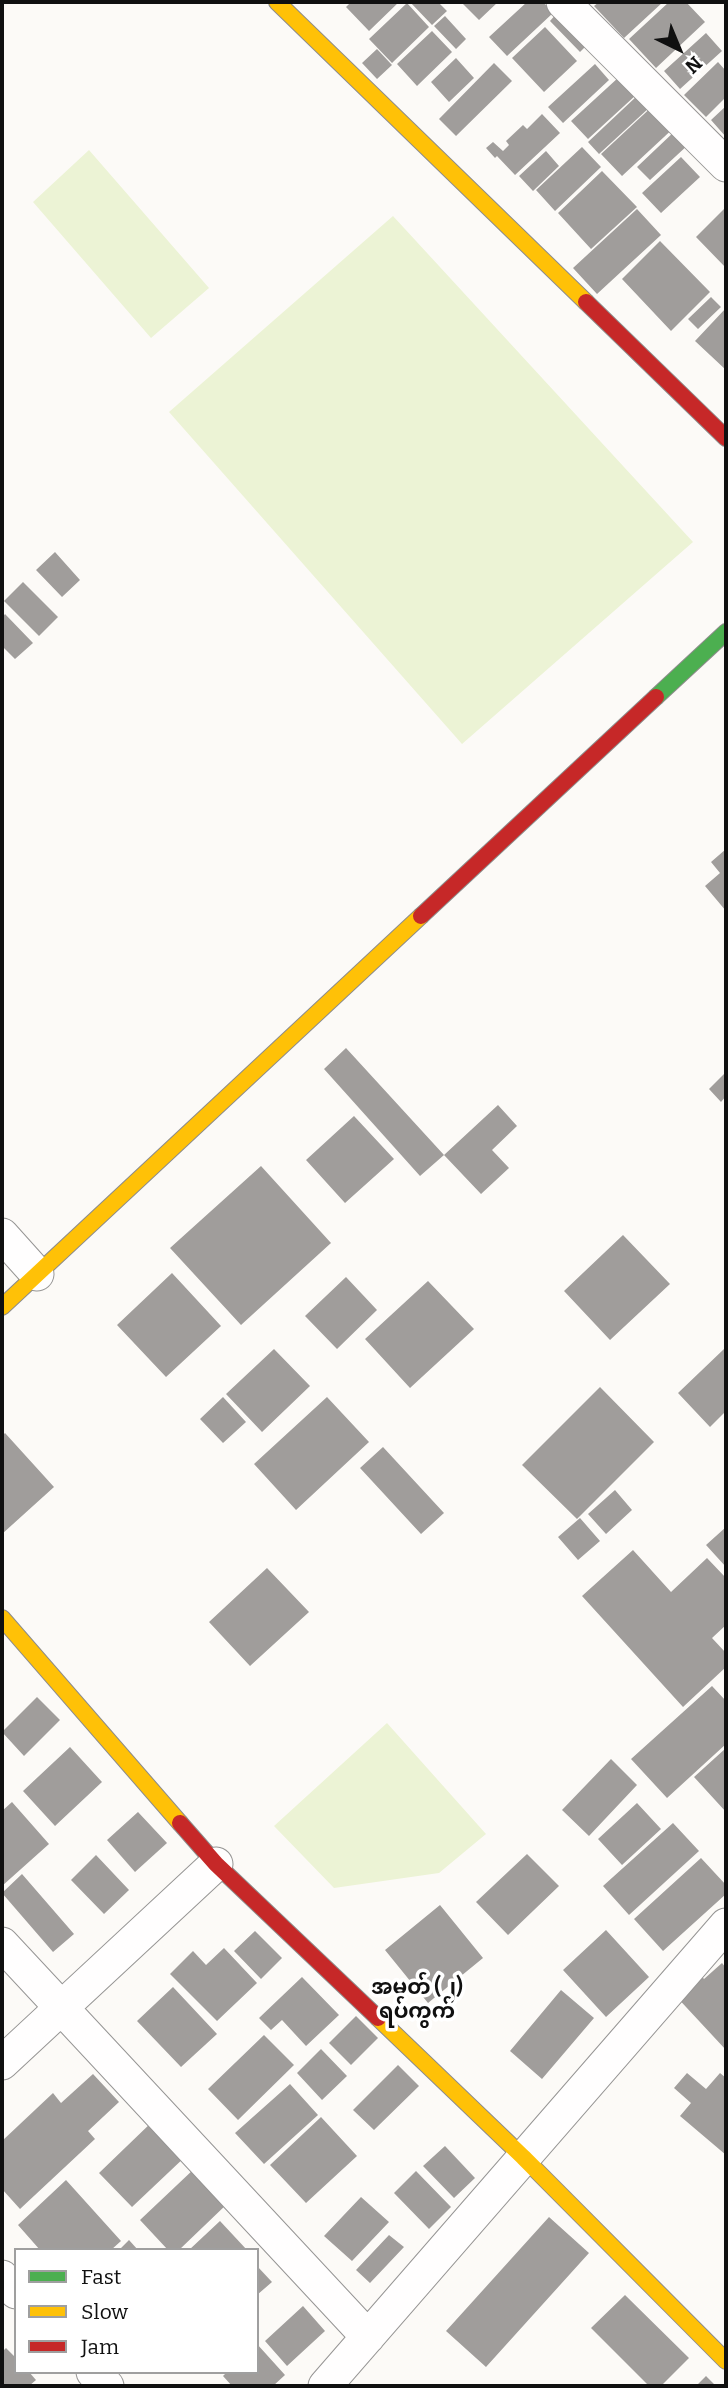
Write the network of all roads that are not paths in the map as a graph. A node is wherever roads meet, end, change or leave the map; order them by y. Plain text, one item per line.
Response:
1 (277, 2) edge
2 (563, 2) edge
3 (726, 165) edge
4 (726, 438) edge
5 (726, 632) edge
6 (2, 1235) edge
7 (37, 1274) junction
8 (2, 1307) edge
9 (2, 1618) edge
10 (216, 1864) junction
11 (726, 1926) edge
12 (2, 1944) edge
13 (63, 2008) junction
14 (2, 2063) edge
15 (523, 2157) junction
16 (2, 2277) edge
17 (14, 2290) edge
18 (368, 2337) junction
19 (726, 2361) edge
20 (325, 2386) edge

1 - 4 street
2 - 3 street
5 - 7 street
6 - 7 street
7 - 8 street
9 - 10 street
10 - 13 street
10 - 15 street
11 - 15 street
12 - 13 street
13 - 14 street
13 - 18 street
15 - 18 street
15 - 19 street
16 - 17 street
18 - 20 street

